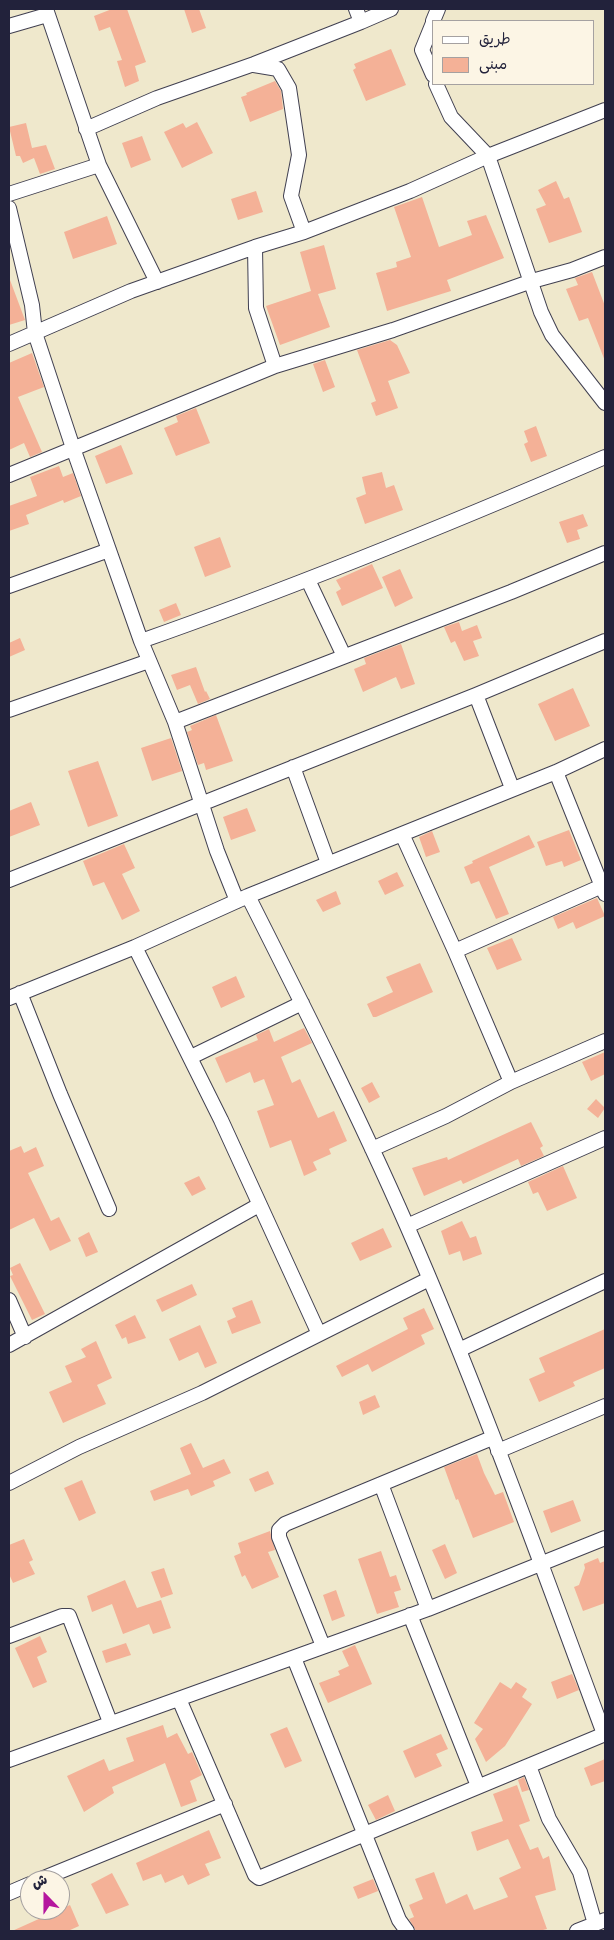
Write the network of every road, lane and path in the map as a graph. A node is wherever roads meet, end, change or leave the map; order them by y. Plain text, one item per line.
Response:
1 (356, 9) edge
2 (392, 9) edge
3 (47, 12) edge
4 (362, 22) junction
5 (432, 25) edge
6 (9, 26) edge
7 (254, 64) junction
8 (432, 73) edge
9 (436, 85) edge
10 (605, 110) edge
11 (86, 129) junction
12 (488, 156) junction
13 (99, 165) junction
14 (9, 194) edge
15 (9, 211) edge
16 (304, 232) junction
17 (255, 247) junction
18 (605, 257) edge
19 (532, 281) junction
20 (157, 282) junction
21 (35, 333) junction
22 (9, 344) edge
23 (275, 366) junction
24 (605, 403) edge
25 (73, 448) junction
26 (605, 457) edge
27 (9, 475) edge
28 (109, 550) junction
29 (605, 552) edge
30 (308, 580) junction
31 (9, 586) edge
32 (141, 641) junction
33 (605, 641) edge
34 (344, 656) junction
35 (149, 661) junction
36 (476, 695) junction
37 (9, 710) edge
38 (175, 722) junction
39 (605, 749) edge
40 (293, 767) junction
41 (556, 772) junction
42 (512, 788) junction
43 (202, 803) junction
44 (402, 834) junction
45 (328, 864) junction
46 (9, 880) edge
47 (603, 890) edge
48 (243, 898) junction
49 (134, 946) junction
50 (455, 951) junction
51 (14, 996) edge
52 (302, 1003) junction
53 (605, 1041) edge
54 (192, 1057) junction
55 (511, 1082) junction
56 (605, 1138) edge
57 (372, 1149) junction
58 (259, 1205) junction
59 (109, 1209) dead end
60 (407, 1226) junction
61 (429, 1279) junction
62 (605, 1281) edge
63 (9, 1300) edge
64 (319, 1334) junction
65 (25, 1337) junction
66 (9, 1345) edge
67 (459, 1350) junction
68 (605, 1406) edge
69 (492, 1438) junction
70 (498, 1451) junction
71 (9, 1483) edge
72 (381, 1484) junction
73 (605, 1538) edge
74 (540, 1565) junction
75 (428, 1609) junction
76 (410, 1615) junction
77 (9, 1636) edge
78 (324, 1646) junction
79 (294, 1658) junction
80 (179, 1699) junction
81 (110, 1722) junction
82 (605, 1734) edge
83 (9, 1760) edge
84 (529, 1766) junction
85 (478, 1786) junction
86 (224, 1804) junction
87 (365, 1835) junction
88 (63, 1870) edge
89 (600, 1922) edge
90 (407, 1931) edge
91 (577, 1931) edge

1 - 4 street
2 - 4 street
3 - 6 street
3 - 11 street
4 - 7 street
5 - 8 street
7 - 11 street
7 - 16 street
9 - 12 street
10 - 12 street
11 - 13 street
12 - 16 street
12 - 19 street
13 - 14 street
13 - 20 street
15 - 21 street
16 - 17 street
17 - 20 street
17 - 23 street
18 - 19 street
19 - 23 street
19 - 24 street
20 - 21 street
21 - 22 street
21 - 25 street
23 - 25 street
25 - 27 street
25 - 28 street
26 - 30 street
28 - 31 street
28 - 32 street
29 - 34 street
30 - 32 street
30 - 34 street
32 - 35 street
33 - 36 street
34 - 38 street
35 - 37 street
35 - 38 street
36 - 40 street
36 - 42 street
38 - 43 street
39 - 41 street
40 - 43 street
40 - 45 street
41 - 42 street
41 - 47 street
42 - 44 street
43 - 46 street
43 - 48 street
44 - 45 street
44 - 50 street
45 - 48 street
47 - 50 street
48 - 49 street
48 - 52 street
49 - 51 street
49 - 54 street
50 - 55 street
51 - 59 street
52 - 54 street
52 - 57 street
53 - 55 street
54 - 58 street
55 - 57 street
56 - 60 street
57 - 60 street
58 - 64 street
58 - 65 street
60 - 61 street
61 - 64 street
61 - 67 street
62 - 67 street
63 - 65 street
64 - 71 street
65 - 66 street
67 - 69 street
68 - 70 street
69 - 70 street
69 - 72 street
70 - 74 street
72 - 75 street
72 - 78 street
73 - 74 street
74 - 75 street
74 - 82 street
75 - 76 street
76 - 78 street
76 - 85 street
77 - 81 street
78 - 79 street
79 - 80 street
79 - 87 street
80 - 81 street
80 - 86 street
81 - 83 street
82 - 84 street
84 - 85 street
84 - 89 street
85 - 87 street
86 - 87 street
86 - 88 street
87 - 90 street
89 - 91 street

